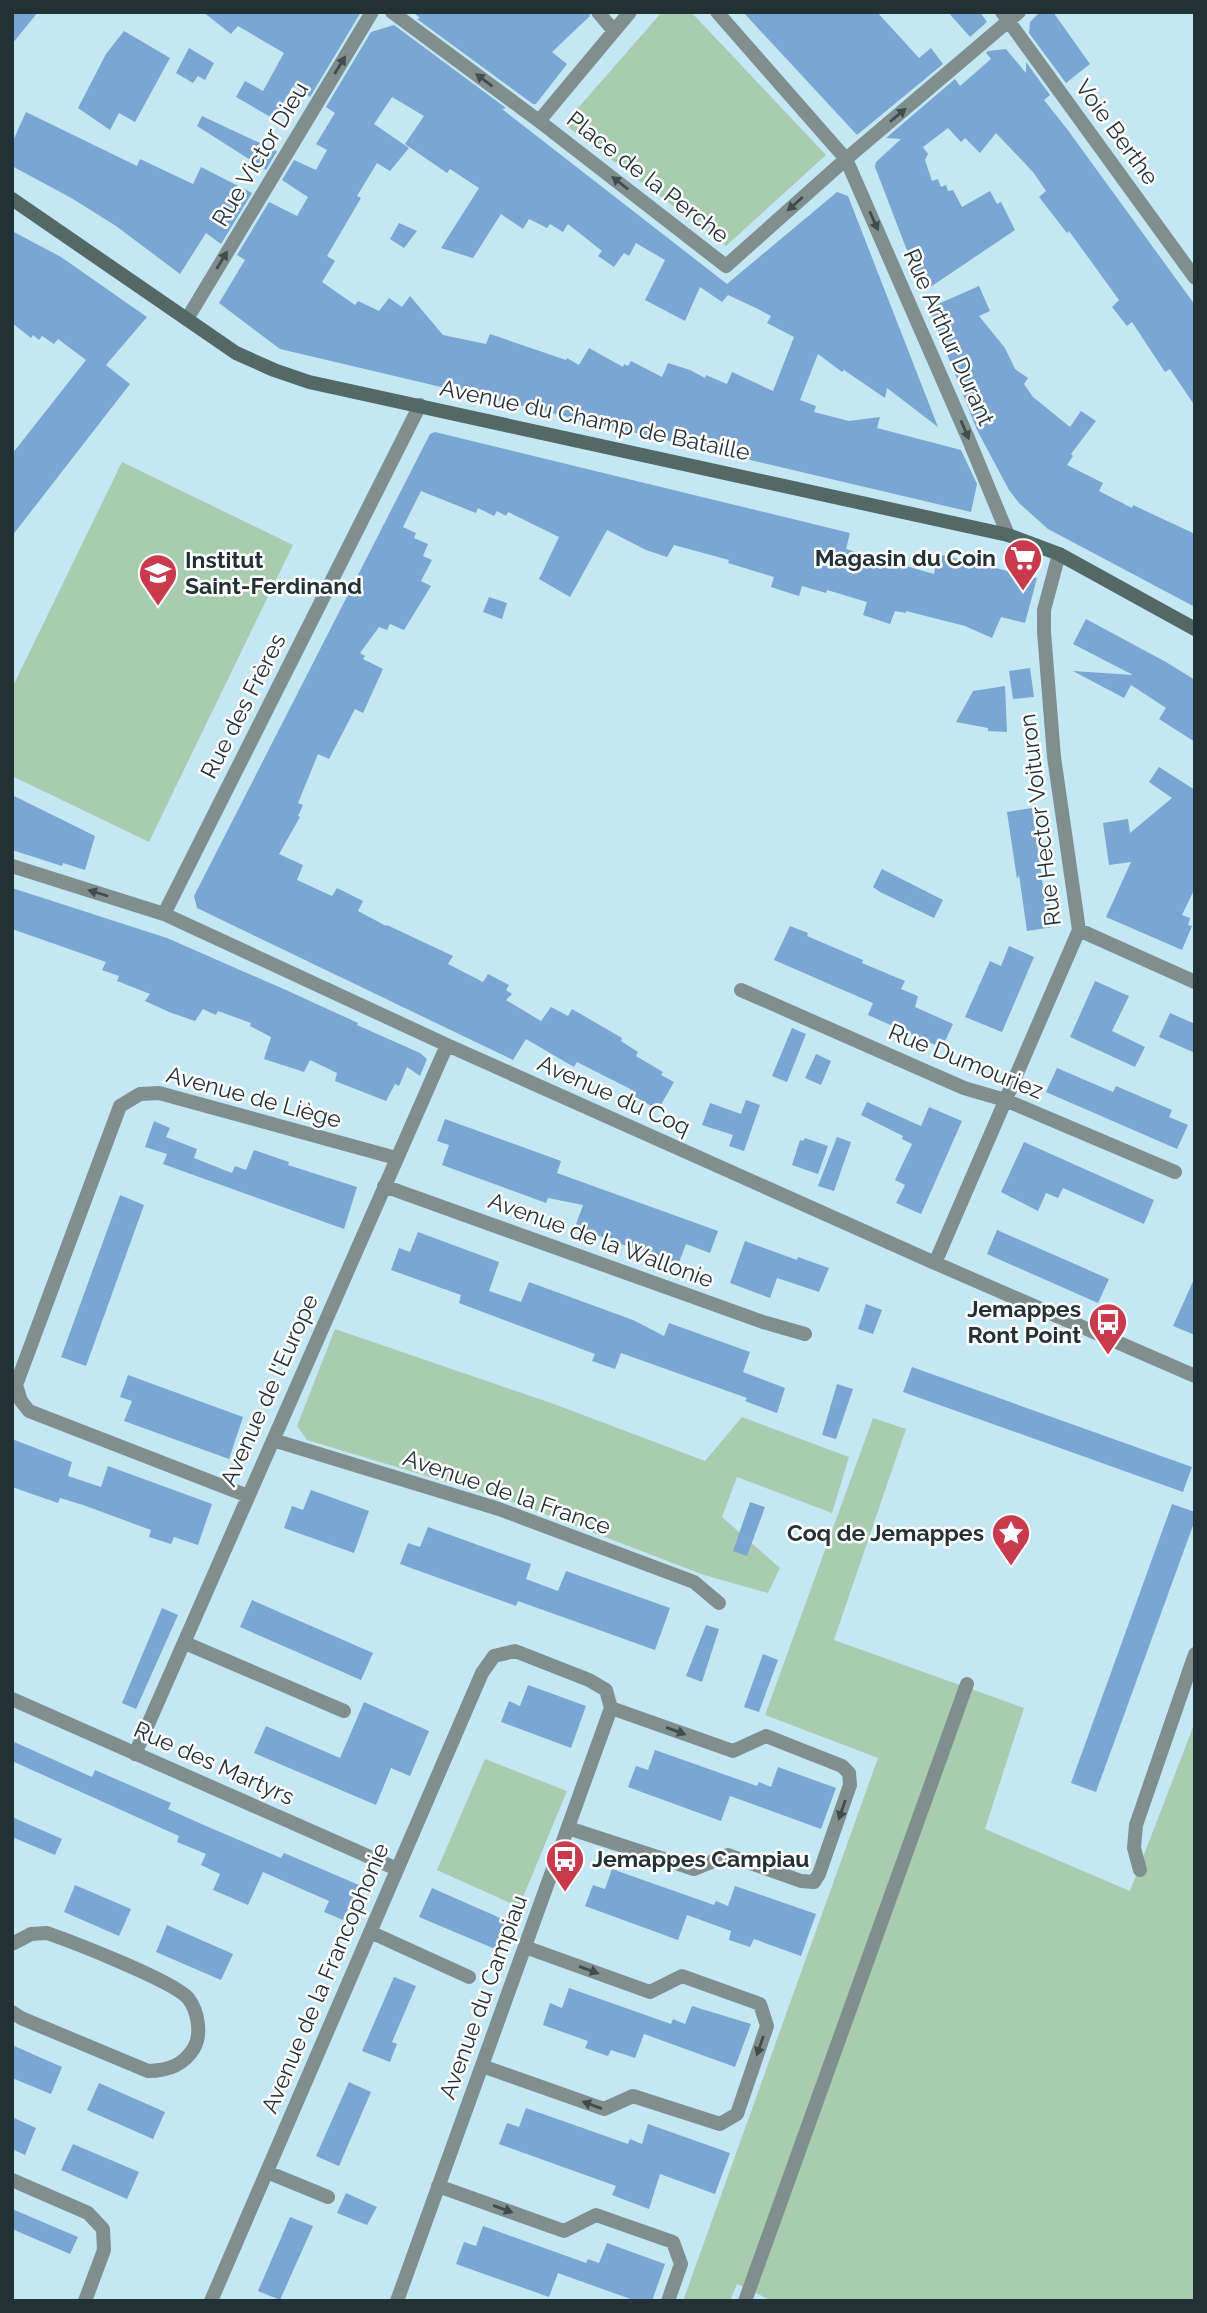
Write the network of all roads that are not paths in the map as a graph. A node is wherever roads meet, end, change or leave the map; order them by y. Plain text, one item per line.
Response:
1 (372, 12) edge
2 (392, 12) edge
3 (598, 12) edge
4 (630, 12) edge
5 (717, 12) edge
6 (1010, 15) edge
7 (613, 30) junction
8 (539, 121) junction
9 (846, 159) junction
10 (12, 199) edge
11 (1195, 278) edge
12 (187, 319) junction
13 (420, 405) junction
14 (1008, 534) junction
15 (1059, 554) junction
16 (1195, 629) edge
17 (12, 866) edge
18 (164, 914) junction
19 (1079, 930) junction
20 (1195, 982) edge
21 (741, 990) dead end
22 (447, 1045) junction
23 (1005, 1100) junction
24 (396, 1158) junction
25 (1175, 1172) dead end
26 (384, 1186) junction
27 (934, 1263) junction
28 (805, 1334) dead end
29 (1195, 1376) edge
30 (273, 1440) junction
31 (248, 1496) junction
32 (719, 1603) dead end
33 (185, 1643) junction
34 (1195, 1654) edge
35 (967, 1684) dead end
36 (12, 1699) edge
37 (611, 1708) junction
38 (344, 1711) dead end
39 (135, 1754) junction
40 (568, 1828) junction
41 (397, 1869) junction
42 (1140, 1870) dead end
43 (370, 1932) junction
44 (12, 1944) edge
45 (525, 1947) junction
46 (469, 1977) dead end
47 (12, 2011) edge
48 (482, 2066) junction
49 (267, 2172) junction
50 (12, 2180) edge
51 (438, 2186) junction
52 (328, 2197) dead end
53 (88, 2300) edge
54 (211, 2301) edge
55 (397, 2301) edge
56 (668, 2301) edge
57 (745, 2301) edge

12 -> 1 street, Rue Victor Dieu
8 -> 2 street
3 - 7 street
4 - 7 street, Place de la Perche
5 - 9 street
9 -> 6 street
6 - 11 street, Voie Berthe
7 - 8 street, Place de la Perche
9 -> 8 street, Place de la Perche
9 -> 14 street, Rue Arthur Durant
10 - 12 street, Avenue du Champ de Bataille
12 - 13 street, Avenue du Champ de Bataille
13 - 14 street, Avenue du Champ de Bataille
13 - 18 street, Rue des Frères
14 - 15 street, Avenue du Champ de Bataille
15 - 16 street, Avenue du Champ de Bataille
15 - 19 street, Rue Hector Voituron
18 -> 17 street, Avenue du Coq
18 - 22 street, Avenue du Coq
19 - 20 street
19 - 23 street, Rue Hector Voituron
21 - 23 street, Rue Dumouriez
22 - 24 street, Avenue de l'Europe
22 - 27 street, Avenue du Coq
23 - 25 street, Rue Dumouriez
23 - 27 street, Rue Hector Voituron
24 - 26 street, Avenue de l'Europe
24 - 31 street, Avenue de Liège
26 - 28 street, Avenue de la Wallonie
26 - 30 street, Avenue de l'Europe
27 - 29 street, Avenue du Coq
30 - 31 street, Avenue de l'Europe
30 - 32 street, Avenue de la France
31 - 33 street, Avenue de l'Europe
33 - 38 street
33 - 39 street, Avenue de l'Europe
34 - 42 street
35 - 57 street
36 - 39 street, Rue des Martyrs
37 - 40 street, Avenue du Campiau
37 -> 40 street
37 - 41 street, Avenue de la Francophonie
39 - 41 street, Rue des Martyrs
40 - 45 street, Avenue du Campiau
41 - 43 street, Avenue de la Francophonie
43 - 46 street
43 - 49 street, Avenue de la Francophonie
44 - 47 street
45 - 48 street, Avenue du Campiau
45 -> 48 street
48 - 51 street, Avenue du Campiau
49 - 52 street
49 - 54 street, Avenue de la Francophonie
50 - 53 street
51 - 55 street, Avenue du Campiau
51 -> 56 street

